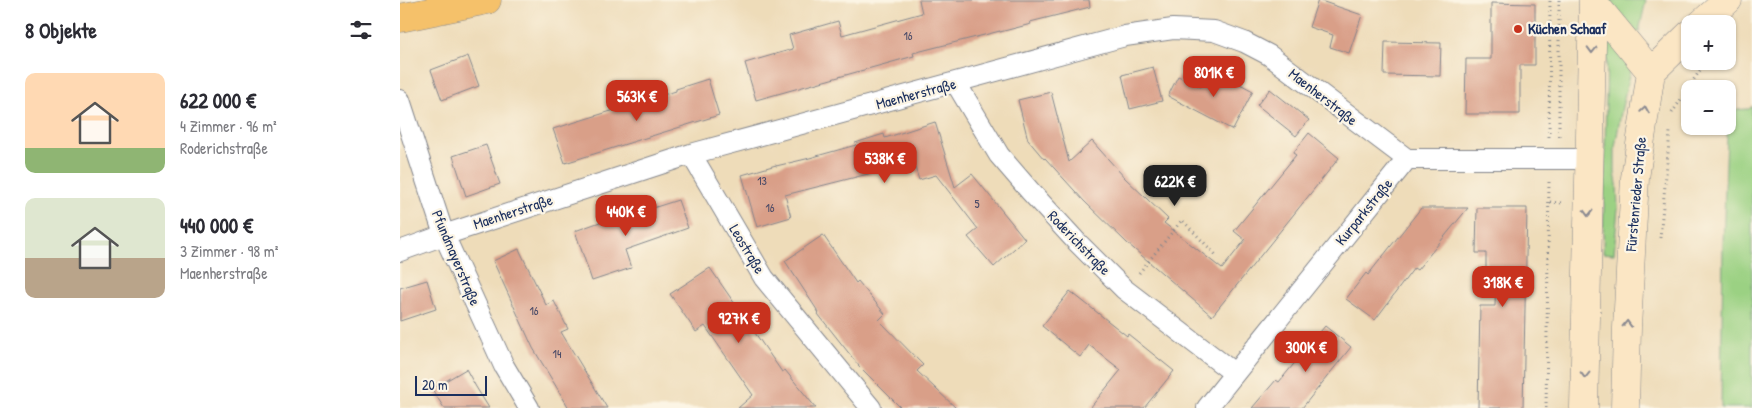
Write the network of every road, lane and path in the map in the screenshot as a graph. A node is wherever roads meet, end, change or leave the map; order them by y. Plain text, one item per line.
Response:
1 (487, 0) edge
2 (1550, 0) edge
3 (1559, 0) edge
4 (1728, 0) edge
5 (1593, 1) edge
6 (1711, 15) edge
7 (400, 18) edge
8 (1681, 43) edge
9 (1700, 70) edge
10 (1651, 72) junction
11 (956, 83) junction
12 (400, 100) edge
13 (1672, 121) dead end
14 (1670, 130) dead end
15 (691, 154) junction
16 (1589, 158) junction
17 (1407, 159) junction
18 (1554, 159) junction
19 (1550, 202) junction
20 (1565, 204) dead end
21 (1662, 213) dead end
22 (444, 235) junction
23 (400, 251) edge
24 (1216, 255) dead end
25 (1124, 288) junction
26 (1234, 373) junction
27 (529, 408) edge
28 (871, 408) edge
29 (1207, 408) edge
30 (1546, 408) edge
31 (1584, 408) edge
32 (1625, 408) edge

1 - 7 highway
2 - 18 path
3 - 18 path
4 - 6 main road
5 - 10 main road
5 -> 16 main road
8 - 10 main road
9 - 13 path
32 -> 10 main road, Fürstenrieder Straße
11 - 15 street, Maenherstraße
11 - 17 street, Maenherstraße
11 - 25 street, Roderichstraße
12 - 22 street, Pfundmayerstraße
14 - 21 path
15 - 22 street, Maenherstraße
15 - 28 street, Leostraße
16 - 18 street
16 -> 31 main road
17 - 18 street
17 - 26 street, Kurparkstraße
18 - 19 path
19 - 20 path
19 - 30 path
22 - 23 street, Maenherstraße
22 - 27 street, Pfundmayerstraße
24 - 25 path
25 - 26 street, Roderichstraße
26 - 29 street, Kurparkstraße

